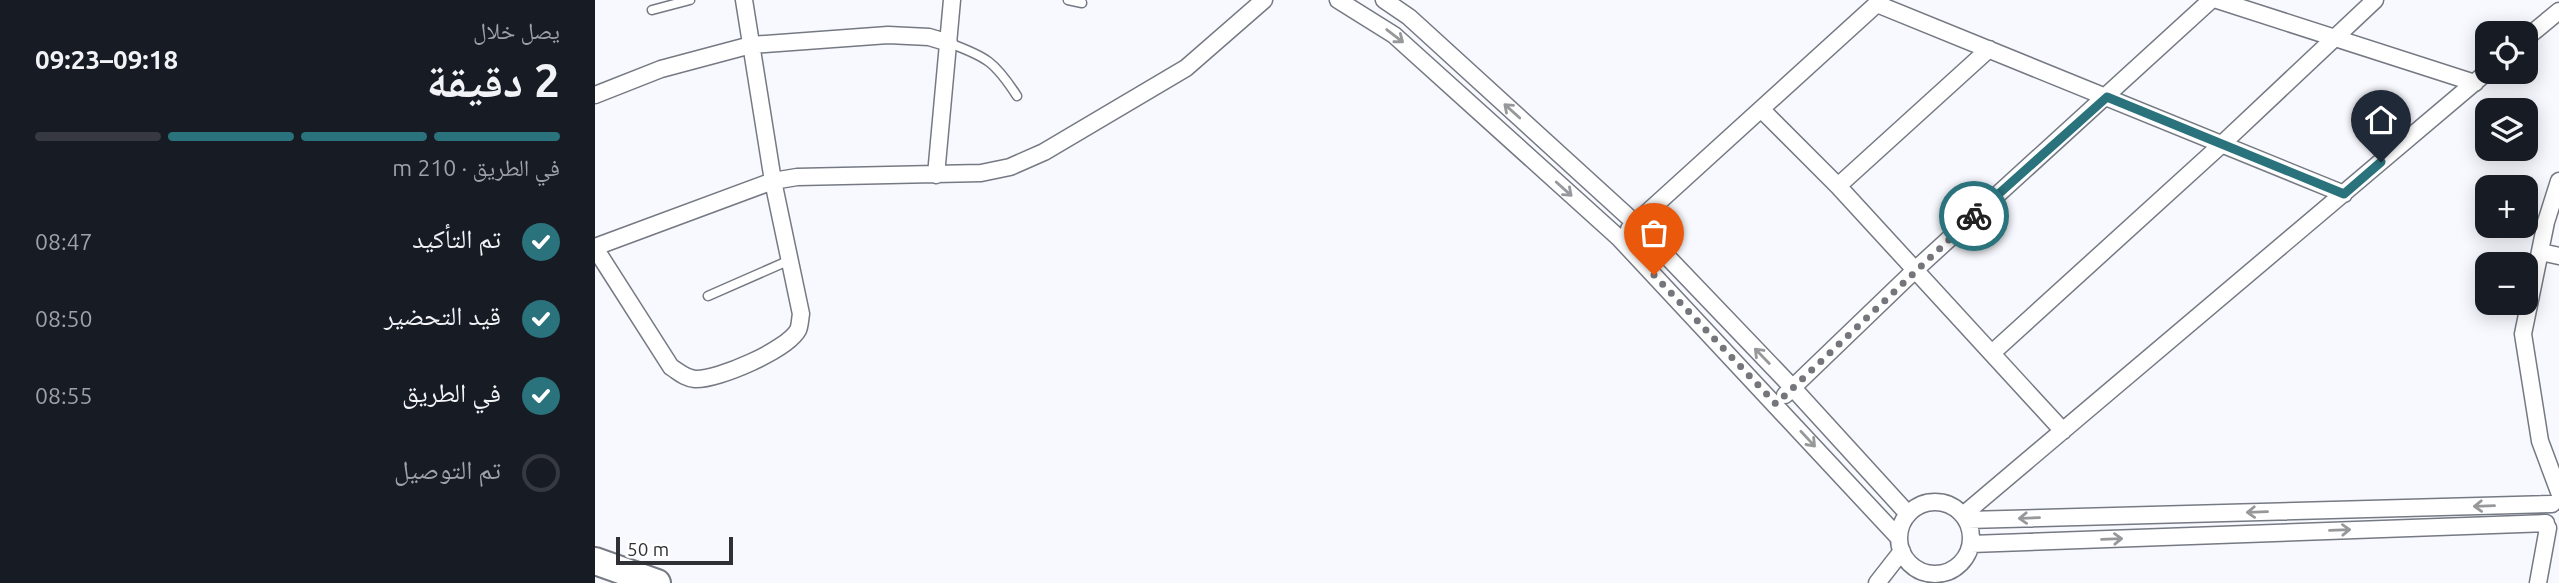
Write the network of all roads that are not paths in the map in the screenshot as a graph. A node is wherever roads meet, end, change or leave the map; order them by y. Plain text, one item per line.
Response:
1 (690, 0) edge
2 (744, 0) edge
3 (952, 0) edge
4 (1068, 0) edge
5 (1264, 0) edge
6 (1338, 0) edge
7 (1384, 0) edge
8 (2211, 0) edge
9 (2217, 0) edge
10 (2375, 0) edge
11 (1879, 2) edge
12 (1082, 4) dead end
13 (652, 10) dead end
14 (2559, 11) edge
15 (2538, 29) edge
16 (2335, 38) junction
17 (949, 43) junction
18 (751, 45) junction
19 (1989, 49) junction
20 (2475, 75) edge
21 (2475, 82) edge
22 (595, 94) edge
23 (1017, 96) dead end
24 (2107, 97) junction
25 (1761, 109) junction
26 (2222, 144) junction
27 (936, 175) junction
28 (773, 181) junction
29 (2559, 181) edge
30 (1838, 186) junction
31 (2344, 194) junction
32 (1635, 223) junction
33 (1619, 238) junction
34 (595, 247) edge
35 (2541, 252) junction
36 (2559, 256) edge
37 (790, 260) junction
38 (1916, 270) junction
39 (708, 296) dead end
40 (1992, 353) junction
41 (1793, 388) junction
42 (1776, 404) junction
43 (2063, 431) junction
44 (2557, 499) edge
45 (1908, 514) junction
46 (1965, 517) junction
47 (2551, 529) edge
48 (1971, 544) junction
49 (1900, 545) junction
50 (2542, 553) junction
51 (2559, 555) edge
52 (595, 561) edge
53 (657, 583) edge
54 (1877, 583) edge
55 (2538, 583) edge

1 - 13 lane
2 - 18 street
3 - 17 street
4 - 12 lane
5 - 27 street
6 -> 33 street
32 -> 7 street
8 - 24 street
9 - 16 street
10 - 16 street
11 - 19 street
11 - 25 street
14 - 15 street
16 - 20 street
16 - 26 street
17 - 18 street
17 - 23 lane
17 - 27 street
18 - 22 street
18 - 28 street
19 - 24 street
19 - 30 street
21 - 31 street
24 - 26 street
24 - 38 street
25 - 30 street
25 - 32 street
26 - 31 street
26 - 40 street
27 - 28 street
28 - 34 street
28 - 37 street
29 - 35 street
30 - 38 street
31 - 43 street
32 - 33 street
41 -> 32 street
33 - 42 street
34 - 37 street
35 - 36 street
35 - 44 street
37 - 39 lane
38 - 40 street
38 - 41 street
40 - 43 street
41 - 42 street
41 - 45 street
42 -> 49 street
43 - 46 street
44 -> 46 street
44 - 47 street
45 - 46 street
45 - 49 street
46 - 48 street
48 -> 47 street
47 - 50 street
48 - 49 street
49 - 54 street
50 - 51 street
50 - 55 street
52 - 53 main road

